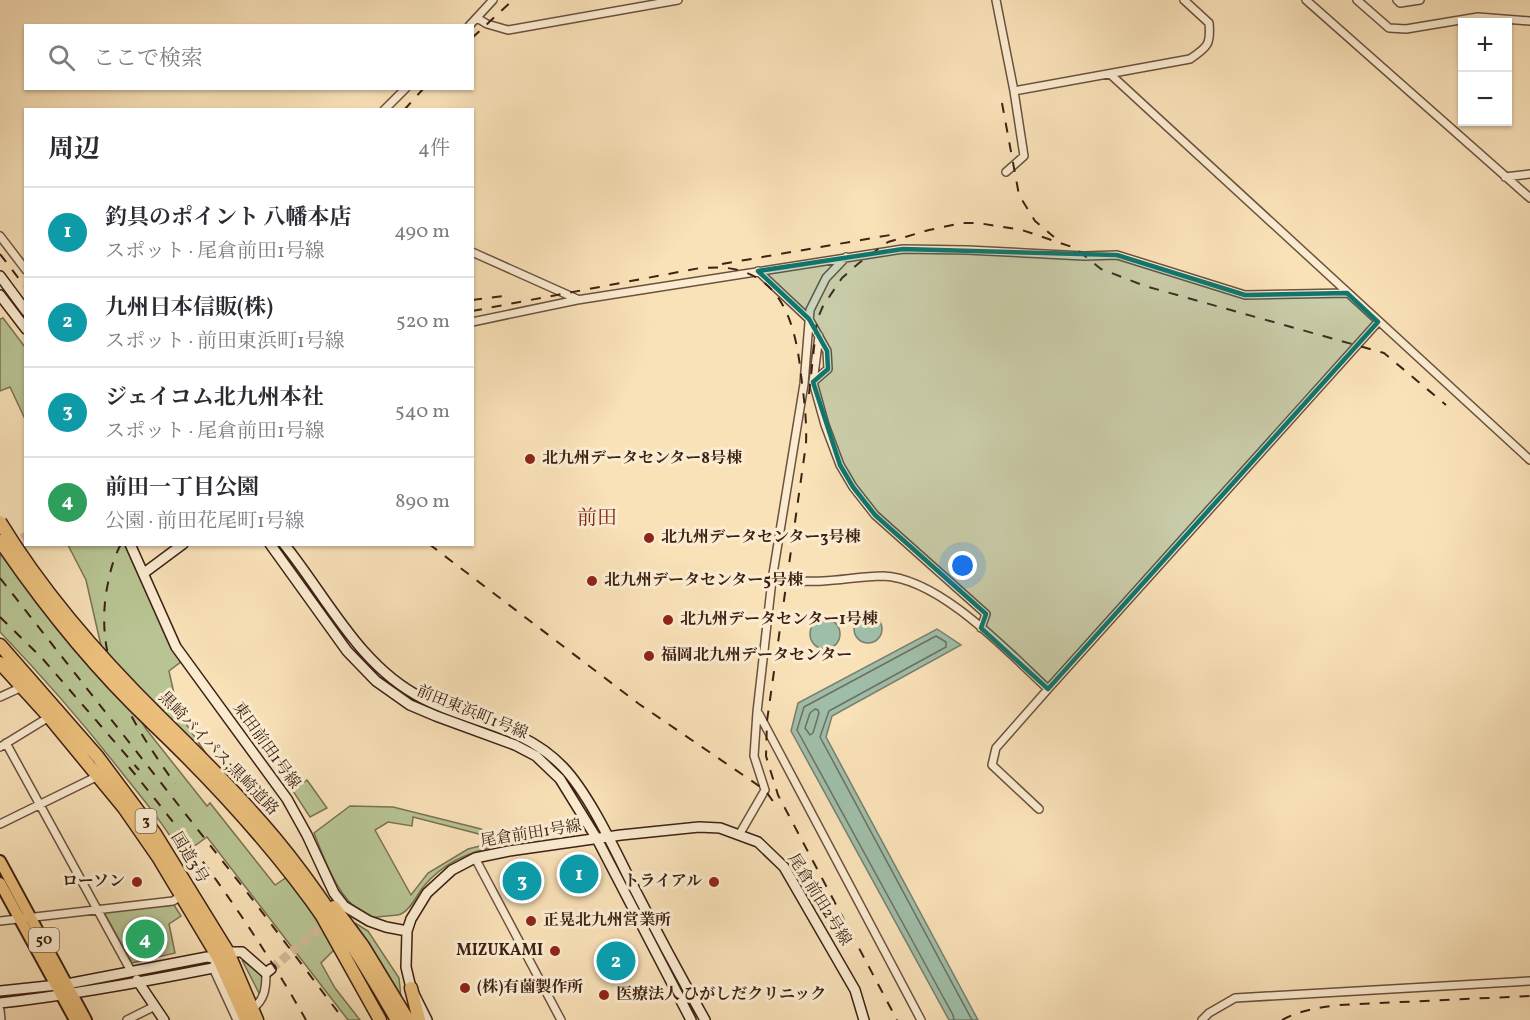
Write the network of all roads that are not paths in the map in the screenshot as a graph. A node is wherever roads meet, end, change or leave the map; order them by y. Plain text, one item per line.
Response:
1 (493, 0) edge
2 (678, 0) edge
3 (996, 0) edge
4 (1184, 0) edge
5 (1306, 0) edge
6 (1357, 0) edge
7 (1397, 0) edge
8 (1420, 0) edge
9 (477, 18) junction
10 (1530, 21) edge
11 (471, 24) edge
12 (1110, 75) junction
13 (404, 90) edge
14 (1014, 91) junction
15 (386, 108) edge
16 (1006, 172) dead end
17 (1530, 174) edge
18 (1505, 177) junction
19 (1530, 198) edge
20 (0, 236) edge
21 (474, 253) edge
22 (846, 257) junction
23 (24, 267) edge
24 (758, 271) junction
25 (0, 276) edge
26 (1347, 293) junction
27 (0, 295) edge
28 (577, 300) junction
29 (24, 308) edge
30 (809, 319) junction
31 (474, 322) edge
32 (1378, 322) junction
33 (24, 326) edge
34 (819, 336) junction
35 (813, 382) junction
36 (1530, 460) edge
37 (0, 522) edge
38 (0, 541) edge
39 (131, 546) edge
40 (180, 546) edge
41 (271, 546) edge
42 (285, 546) edge
43 (144, 573) junction
44 (772, 580) junction
45 (981, 628) junction
46 (0, 645) edge
47 (0, 663) edge
48 (22, 687) junction
49 (1048, 689) junction
50 (0, 698) edge
51 (758, 712) junction
52 (49, 717) junction
53 (155, 720) junction
54 (3, 745) edge
55 (98, 776) junction
56 (40, 805) junction
57 (1039, 808) dead end
58 (0, 824) edge
59 (738, 835) junction
60 (275, 838) junction
61 (608, 838) junction
62 (597, 839) junction
63 (475, 858) junction
64 (0, 861) edge
65 (0, 883) edge
66 (181, 896) junction
67 (98, 909) junction
68 (322, 916) junction
69 (26, 918) junction
70 (0, 921) edge
71 (407, 931) junction
72 (220, 959) junction
73 (131, 971) junction
74 (269, 971) joint
75 (1530, 981) edge
76 (139, 983) junction
77 (62, 984) junction
78 (411, 988) junction
79 (0, 991) edge
80 (67, 995) junction
81 (0, 1003) edge
82 (155, 1006) junction
83 (0, 1010) edge
84 (251, 1016) edge
85 (1, 1020) edge
86 (75, 1020) edge
87 (86, 1020) edge
88 (127, 1020) edge
89 (164, 1020) edge
90 (237, 1020) edge
91 (380, 1020) edge
92 (388, 1020) edge
93 (397, 1020) edge
94 (408, 1020) edge
95 (419, 1020) edge
96 (427, 1020) edge
97 (561, 1020) edge
98 (691, 1020) edge
99 (705, 1020) edge
100 (864, 1020) edge
101 (921, 1020) edge
102 (1202, 1020) edge

1 - 9 street
2 - 9 street
3 - 14 street
4 - 12 street
5 - 18 street
6 - 10 street
7 - 8 street
9 - 11 street
12 - 14 street
12 - 26 street
13 - 15 street
14 - 16 street
17 - 18 street
18 - 19 street
20 - 23 street
21 - 28 street
22 - 24 street
22 - 26 street
22 - 30 street
24 - 28 street
24 - 30 street
25 - 29 street
26 - 32 street
27 - 33 street
28 - 31 street
30 - 34 street
30 - 44 street
32 - 36 street
32 - 49 street
34 - 35 street
34 - 35 street
35 - 45 street
37 - 53 highway, 黒崎バイパス;黒崎道路, bridge
38 - 53 highway, 黒崎バイパス;黒崎道路, bridge
39 - 43 street, 東田前田1号線
40 - 43 street
41 - 62 street, 前田東浜町1号線
42 - 61 street, 前田東浜町1号線
43 - 71 street, 東田前田1号線
44 - 45 street
44 - 51 street
45 - 49 street
46 - 72 highway, 国道3号 / 3
47 - 48 highway, 国道3号 / 3
48 - 50 street
48 - 52 highway, 国道3号 / 3
49 - 57 street
51 - 59 street
51 - 101 street
52 - 54 street
52 - 55 highway, 国道3号 / 3
53 - 60 highway, 黒崎バイパス;黒崎道路
53 - 68 highway, 黒崎バイパス;黒崎道路
54 - 56 street
55 - 56 street
55 - 66 highway, 国道3号 / 3
56 - 58 street
56 - 67 street
59 - 61 street, 尾倉前田2号線
59 - 100 street, 尾倉前田2号線
60 - 93 highway, 黒崎バイパス;黒崎道路
60 - 94 highway
61 - 62 street, 尾倉前田1号線
61 - 99 street, 前田東浜町1号線
62 - 63 street, 尾倉前田1号線
62 - 98 street, 前田東浜町1号線
63 - 71 street, 尾倉前田1号線
63 - 97 street
64 - 69 main road, 50
65 - 69 main road, 50
66 - 67 street
66 - 72 highway, 国道3号 / 3
67 - 69 street
67 - 73 street
68 - 91 highway
68 - 92 highway, 黒崎バイパス;黒崎道路
69 - 70 street
69 - 77 main road, 50
71 - 78 street, 尾倉前田1号線
72 - 73 street
72 - 74 street
72 - 76 street
72 - 84 highway, 国道3号 / 3
72 - 90 street
73 - 76 street
73 - 77 street
74 - 84 street
75 - 102 street
76 - 80 street
76 - 82 street
77 - 79 street
77 - 80 main road, 50
78 - 95 highway
78 - 96 street, 尾倉前田1号線
80 - 81 street
80 - 86 main road, 50
80 - 87 main road, 50
82 - 88 street
82 - 89 street
83 - 85 street

